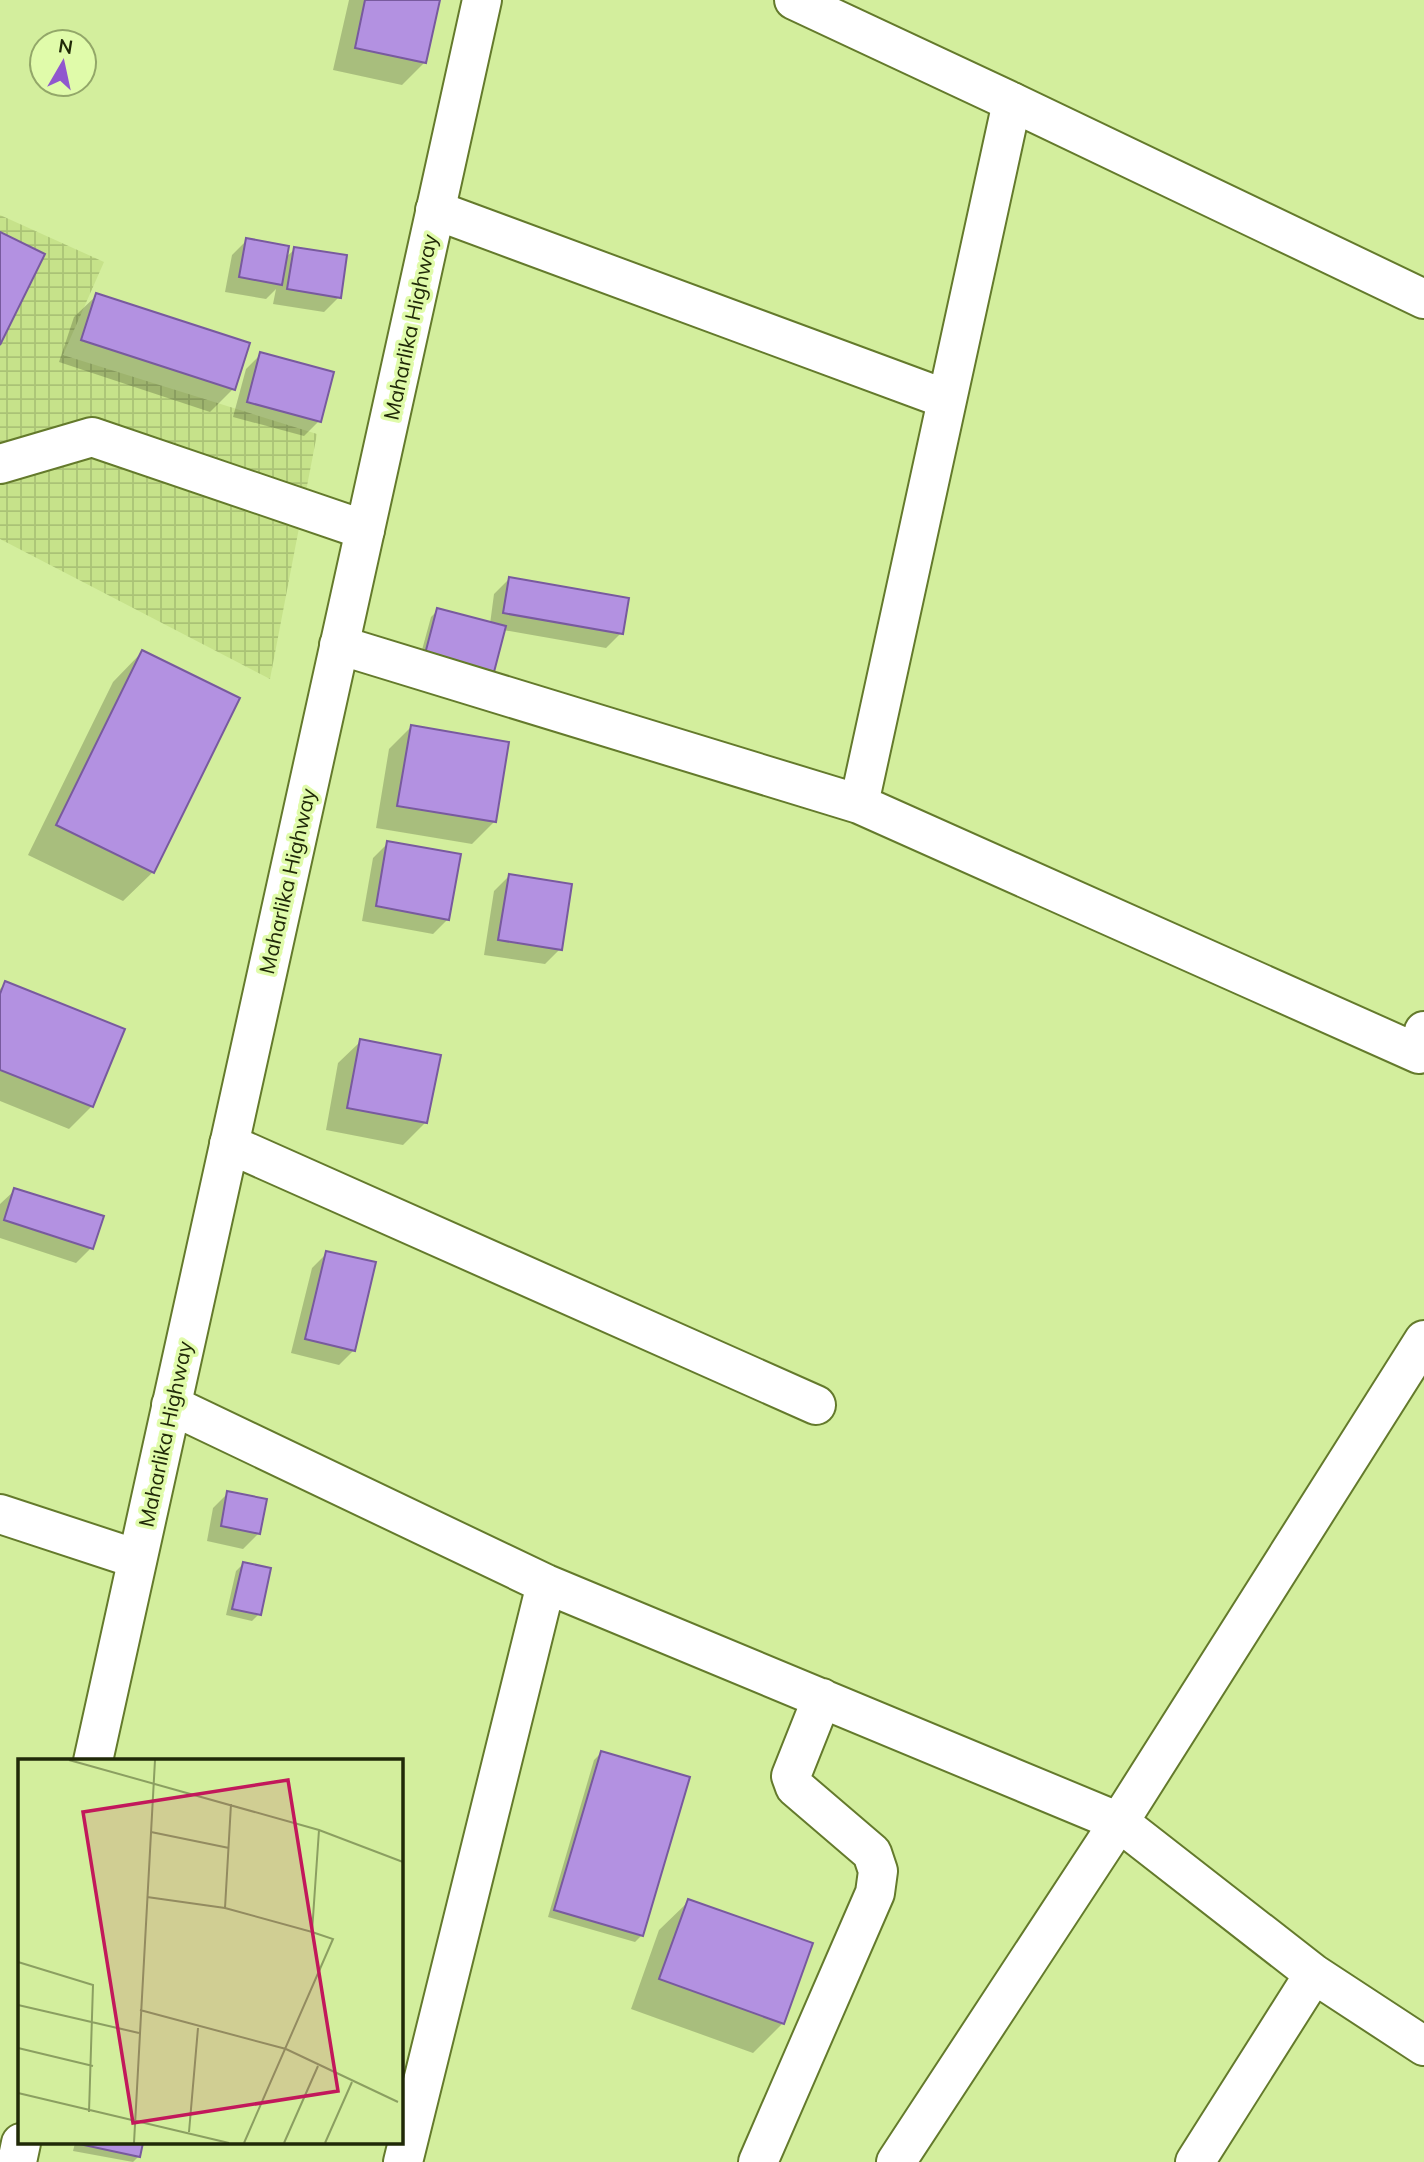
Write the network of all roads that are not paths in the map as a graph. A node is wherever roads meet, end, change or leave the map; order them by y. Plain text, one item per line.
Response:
1 (482, 0) edge
2 (793, 0) edge
3 (1012, 102) junction
4 (435, 210) junction
5 (1424, 299) edge
6 (946, 399) junction
7 (0, 464) edge
8 (365, 530) junction
9 (339, 645) junction
10 (859, 804) junction
11 (1422, 1048) edge
12 (229, 1143) junction
13 (1424, 1340) edge
14 (172, 1405) junction
15 (816, 1405) dead end
16 (0, 1514) edge
17 (137, 1559) junction
18 (546, 1584) junction
19 (822, 1699) junction
20 (93, 1759) edge
21 (1119, 1822) junction
22 (1314, 1974) junction
23 (1424, 2046) edge
24 (404, 2162) edge
25 (758, 2162) edge
26 (896, 2162) edge
27 (1195, 2162) edge

1 - 4 main road, Maharlika Highway
2 - 3 main road
3 - 5 main road
3 - 6 main road
4 - 6 main road
4 - 8 main road, Maharlika Highway
6 - 10 main road
7 - 8 main road
8 - 9 main road, Maharlika Highway
9 - 10 main road
9 - 12 main road, Maharlika Highway
10 - 11 main road
12 - 14 main road, Maharlika Highway
12 - 15 main road
13 - 21 main road
14 - 17 main road, Maharlika Highway
14 - 18 main road
16 - 17 main road
17 - 20 main road, Maharlika Highway
18 - 19 main road
18 - 24 main road
19 - 21 main road
19 - 25 main road
21 - 22 main road
21 - 26 main road
22 - 23 main road
22 - 27 main road

